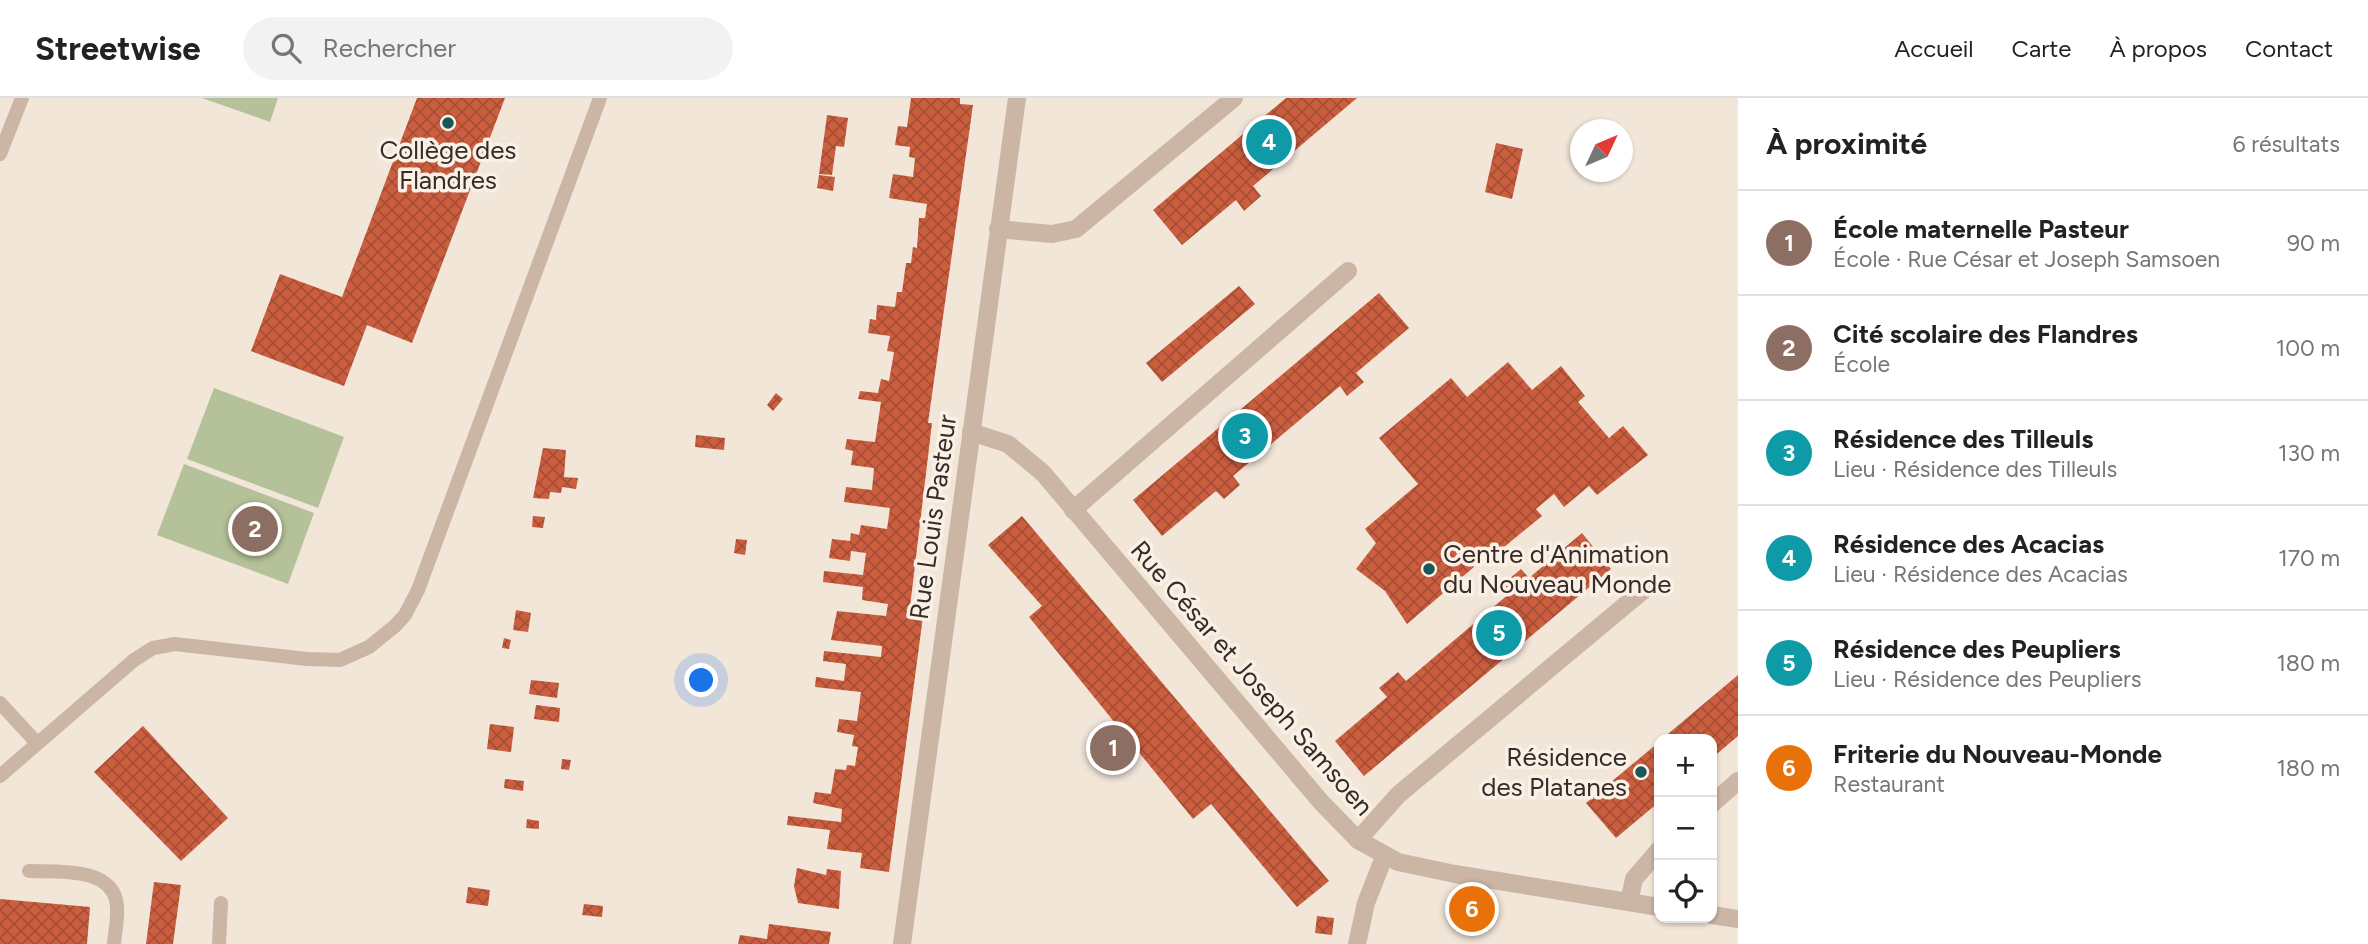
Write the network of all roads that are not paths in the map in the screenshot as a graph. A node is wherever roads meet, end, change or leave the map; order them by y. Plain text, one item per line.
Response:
1 (22, 98) edge
2 (600, 98) edge
3 (1017, 98) edge
4 (1234, 98) edge
5 (0, 154) edge
6 (998, 229) junction
7 (1348, 271) dead end
8 (971, 432) junction
9 (1073, 510) junction
10 (1646, 588) dead end
11 (0, 703) edge
12 (37, 743) junction
13 (0, 776) edge
14 (1738, 781) edge
15 (1717, 800) edge
16 (1358, 840) junction
17 (1654, 855) edge
18 (1384, 857) junction
19 (29, 871) dead end
20 (1629, 902) junction
21 (221, 904) dead end
22 (1654, 906) edge
23 (1717, 916) edge
24 (1738, 919) edge
25 (114, 944) edge
26 (219, 944) edge
27 (902, 944) edge
28 (1357, 944) edge

1 - 5 lane
2 - 12 lane
3 - 6 street, Rue Louis Pasteur
4 - 6 street
6 - 8 street, Rue Louis Pasteur
7 - 9 street
8 - 9 street, Rue César et Joseph Samsoen
8 - 27 street, Rue Louis Pasteur
9 - 16 street, Rue César et Joseph Samsoen
10 - 16 street
11 - 12 lane
12 - 13 lane
14 - 15 street
16 - 18 street, Rue César et Joseph Samsoen
17 - 20 street
18 - 20 street, Rue César et Joseph Samsoen
18 - 28 street
19 - 25 lane
20 - 22 street, Rue César et Joseph Samsoen
21 - 26 lane
23 - 24 street

